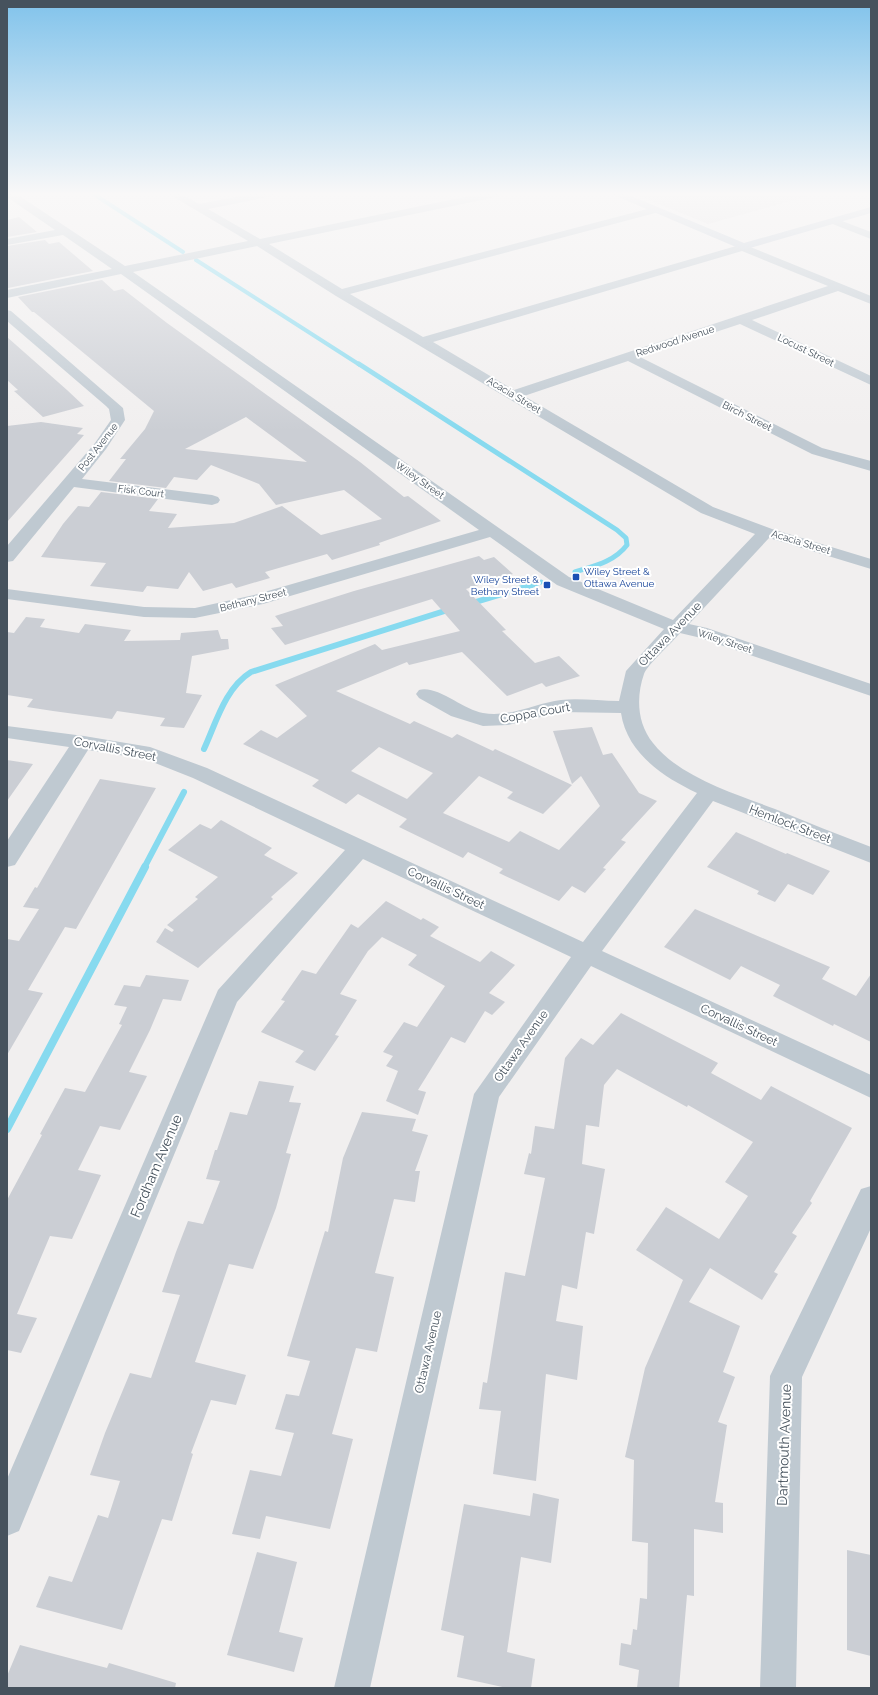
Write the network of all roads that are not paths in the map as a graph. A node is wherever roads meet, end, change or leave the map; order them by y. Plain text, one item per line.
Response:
1 (112, 272) edge
2 (125, 272) edge
3 (306, 272) edge
4 (419, 272) edge
5 (658, 272) edge
6 (803, 272) edge
7 (838, 287) junction
8 (340, 293) junction
9 (7, 294) edge
10 (871, 300) edge
11 (7, 314) edge
12 (741, 319) junction
13 (423, 341) junction
14 (628, 356) junction
15 (871, 381) edge
16 (512, 395) junction
17 (871, 466) edge
18 (70, 482) junction
19 (212, 500) dead end
20 (492, 531) junction
21 (766, 532) junction
22 (7, 557) edge
23 (871, 564) edge
24 (7, 594) edge
25 (675, 627) junction
26 (871, 690) edge
27 (426, 694) dead end
28 (627, 707) junction
29 (7, 732) edge
30 (84, 742) junction
31 (709, 792) junction
32 (360, 848) junction
33 (871, 856) edge
34 (7, 859) edge
35 (586, 954) junction
36 (871, 1087) edge
37 (871, 1198) edge
38 (7, 1519) edge
39 (352, 1688) edge
40 (778, 1688) edge

1 - 9 street
2 - 20 street, Wiley Street
3 - 8 street, Acacia Street
4 - 8 street
5 - 13 street
6 - 7 street
7 - 10 street
7 - 12 street, Redwood Avenue
8 - 13 street, Acacia Street
11 - 18 street, Post Avenue
12 - 14 street, Redwood Avenue
12 - 15 street, Locust Street
13 - 16 street, Acacia Street
14 - 16 street, Redwood Avenue
14 - 17 street, Birch Street
16 - 21 street, Acacia Street
18 - 19 street, Fisk Court
18 - 22 street, Post Avenue
20 - 24 street, Bethany Street
20 - 25 street, Wiley Street
21 - 23 street, Acacia Street
21 - 25 street, Ottawa Avenue
25 - 26 street, Wiley Street
25 - 28 street, Ottawa Avenue
27 - 28 street, Coppa Court
28 - 31 street, Ottawa Avenue
29 - 30 street, Corvallis Street
30 - 32 street, Corvallis Street
30 - 34 street
31 - 33 street, Hemlock Street
31 - 35 street, Ottawa Avenue
32 - 35 street, Corvallis Street
32 - 38 street, Fordham Avenue
35 - 36 street, Corvallis Street
35 - 39 street, Ottawa Avenue
37 - 40 street, Dartmouth Avenue

